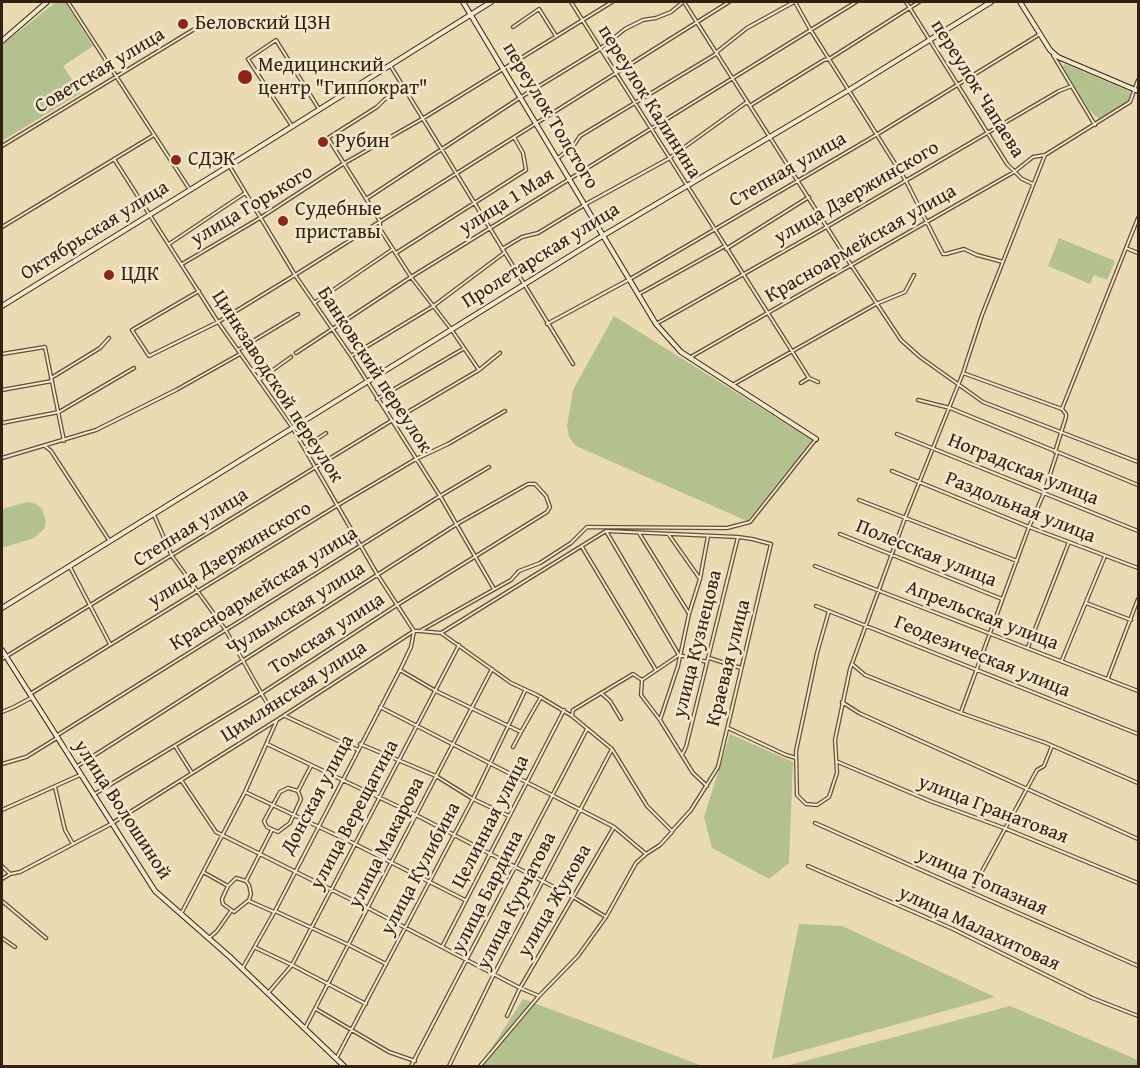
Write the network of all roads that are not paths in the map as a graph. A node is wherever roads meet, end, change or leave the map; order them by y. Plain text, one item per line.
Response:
1 (47, 2) edge
2 (68, 2) edge
3 (462, 2) edge
4 (490, 2) edge
5 (571, 2) edge
6 (612, 2) edge
7 (683, 2) edge
8 (729, 2) edge
9 (795, 2) edge
10 (856, 2) edge
11 (906, 2) edge
12 (919, 2) edge
13 (991, 2) edge
14 (1020, 2) edge
15 (909, 7) junction
16 (470, 14) junction
17 (212, 19) dead end
18 (582, 20) junction
19 (697, 22) junction
20 (513, 27) dead end
21 (810, 29) junction
22 (1040, 34) junction
23 (556, 36) junction
24 (930, 40) junction
25 (2, 41) edge
26 (600, 49) junction
27 (1050, 50) junction
28 (716, 54) junction
29 (829, 59) junction
30 (390, 64) junction
31 (503, 68) junction
32 (615, 74) junction
33 (116, 77) junction
34 (732, 78) junction
35 (1138, 80) edge
36 (956, 84) junction
37 (1072, 86) junction
38 (403, 87) junction
39 (849, 90) junction
40 (1137, 91) edge
41 (521, 97) junction
42 (747, 102) junction
43 (634, 103) junction
44 (750, 105) junction
45 (319, 109) junction
46 (422, 118) junction
47 (536, 123) junction
48 (1095, 125) junction
49 (292, 126) junction
50 (650, 129) junction
51 (987, 133) junction
52 (154, 135) junction
53 (770, 135) junction
54 (876, 135) junction
55 (514, 137) junction
56 (2, 146) edge
57 (441, 150) junction
58 (1045, 155) junction
59 (558, 158) junction
60 (114, 159) junction
61 (668, 159) junction
62 (343, 165) junction
63 (230, 166) junction
64 (1014, 172) junction
65 (456, 174) junction
66 (570, 179) junction
67 (798, 180) junction
68 (906, 181) junction
69 (1033, 184) junction
70 (686, 186) junction
71 (190, 190) junction
72 (245, 193) junction
73 (809, 197) junction
74 (366, 199) junction
75 (474, 204) junction
76 (586, 204) junction
77 (150, 215) junction
78 (261, 218) junction
79 (1138, 218) edge
80 (380, 220) junction
81 (927, 222) junction
82 (2, 227) edge
83 (827, 227) junction
84 (490, 229) junction
85 (713, 229) junction
86 (604, 235) junction
87 (169, 244) junction
88 (726, 248) junction
89 (1126, 248) junction
90 (393, 249) junction
91 (502, 249) junction
92 (504, 253) junction
93 (1138, 253) edge
94 (396, 254) junction
95 (1003, 262) junction
96 (182, 264) junction
97 (851, 265) junction
98 (742, 274) junction
99 (914, 274) dead end
100 (295, 275) junction
101 (411, 277) junction
102 (630, 279) junction
103 (523, 284) junction
104 (199, 291) junction
105 (639, 294) junction
106 (314, 303) junction
107 (876, 304) junction
108 (2, 306) edge
109 (432, 307) junction
110 (766, 313) junction
111 (298, 314) dead end
112 (218, 322) junction
113 (547, 324) junction
114 (656, 324) junction
115 (332, 329) junction
116 (451, 329) junction
117 (109, 338) dead end
118 (463, 350) junction
119 (239, 352) junction
120 (296, 353) dead end
121 (500, 353) dead end
122 (792, 353) junction
123 (2, 354) edge
124 (351, 356) junction
125 (291, 357) dead end
126 (690, 358) junction
127 (573, 364) dead end
128 (135, 368) dead end
129 (479, 370) junction
130 (963, 373) junction
131 (809, 378) junction
132 (52, 379) junction
133 (259, 380) junction
134 (366, 381) junction
135 (818, 382) dead end
136 (801, 383) dead end
137 (958, 385) junction
138 (731, 386) junction
139 (2, 390) edge
140 (377, 399) junction
141 (918, 400) dead end
142 (950, 408) junction
143 (1062, 410) junction
144 (506, 411) dead end
145 (59, 412) junction
146 (406, 412) dead end
147 (391, 421) junction
148 (2, 423) edge
149 (292, 427) junction
150 (1061, 430) junction
151 (326, 434) dead end
152 (897, 434) dead end
153 (816, 439) joint
154 (64, 441) junction
155 (56, 443) junction
156 (44, 446) junction
157 (304, 448) junction
158 (933, 449) junction
159 (51, 451) junction
160 (1056, 453) junction
161 (2, 458) edge
162 (416, 459) junction
163 (1138, 462) edge
164 (316, 467) junction
165 (489, 467) dead end
166 (892, 471) dead end
167 (920, 483) junction
168 (535, 484) joint
169 (1138, 485) edge
170 (1044, 493) junction
171 (440, 496) junction
172 (859, 500) dead end
173 (338, 506) junction
174 (153, 513) junction
175 (905, 518) junction
176 (457, 524) junction
177 (1029, 527) junction
178 (606, 531) junction
179 (1138, 531) edge
180 (639, 533) junction
181 (840, 534) dead end
182 (669, 535) junction
183 (708, 536) junction
184 (738, 537) junction
185 (109, 540) junction
186 (1069, 542) junction
187 (361, 545) junction
188 (582, 547) junction
189 (172, 555) junction
190 (892, 555) junction
191 (1105, 555) junction
192 (476, 556) junction
193 (1017, 561) junction
194 (69, 566) junction
195 (815, 566) dead end
196 (1138, 568) edge
197 (377, 574) junction
198 (700, 579) junction
199 (494, 589) junction
200 (198, 590) junction
201 (878, 591) junction
202 (1002, 599) junction
203 (1138, 599) edge
204 (1086, 603) junction
205 (397, 605) junction
206 (89, 606) junction
207 (816, 606) dead end
208 (2, 608) edge
209 (829, 611) junction
210 (689, 614) junction
211 (1131, 620) junction
212 (866, 626) junction
213 (225, 629) junction
214 (414, 631) junction
215 (420, 632) junction
216 (441, 633) junction
217 (991, 633) junction
218 (110, 644) junction
219 (459, 645) junction
220 (1028, 647) junction
221 (2, 650) edge
222 (679, 655) junction
223 (3, 658) edge
224 (243, 658) junction
225 (709, 658) junction
226 (1062, 660) junction
227 (708, 663) junction
228 (852, 664) junction
229 (741, 668) junction
230 (492, 669) junction
231 (400, 670) junction
232 (656, 670) junction
233 (977, 670) junction
234 (1108, 678) junction
235 (642, 680) junction
236 (526, 690) junction
237 (436, 691) junction
238 (1138, 691) edge
239 (262, 693) junction
240 (602, 693) junction
241 (31, 695) junction
242 (541, 697) junction
243 (842, 702) junction
244 (380, 707) junction
245 (472, 707) junction
246 (564, 710) junction
247 (2, 712) edge
248 (272, 712) dead end
249 (961, 713) junction
250 (285, 716) junction
251 (572, 716) junction
252 (621, 719) dead end
253 (277, 720) junction
254 (660, 720) junction
255 (508, 725) junction
256 (417, 726) junction
257 (727, 728) junction
258 (587, 729) junction
259 (521, 732) junction
260 (1138, 734) edge
261 (57, 737) junction
262 (267, 744) junction
263 (360, 744) junction
264 (453, 744) junction
265 (175, 746) junction
266 (1052, 746) junction
267 (513, 747) dead end
268 (612, 749) junction
269 (358, 750) junction
270 (682, 755) junction
271 (796, 758) junction
272 (398, 760) junction
273 (838, 762) junction
274 (489, 763) junction
275 (2, 764) edge
276 (311, 766) junction
277 (75, 767) junction
278 (192, 773) junction
279 (80, 775) junction
280 (436, 777) junction
281 (182, 780) junction
282 (342, 780) junction
283 (527, 782) junction
284 (1138, 783) edge
285 (54, 786) junction
286 (707, 786) junction
287 (1026, 790) junction
288 (298, 791) junction
289 (245, 792) junction
290 (93, 795) junction
291 (553, 795) junction
292 (380, 798) junction
293 (473, 799) junction
294 (273, 805) junction
295 (579, 809) junction
296 (2, 810) edge
297 (294, 815) junction
298 (416, 815) junction
299 (509, 816) junction
300 (815, 823) dead end
301 (111, 824) junction
302 (318, 826) junction
303 (614, 827) junction
304 (1004, 828) junction
305 (272, 830) junction
306 (672, 831) junction
307 (453, 835) junction
308 (222, 836) junction
309 (1138, 839) edge
310 (73, 844) junction
311 (355, 844) junction
312 (258, 854) junction
313 (490, 854) junction
314 (646, 854) junction
315 (392, 862) junction
316 (2, 866) edge
317 (808, 866) dead end
318 (516, 867) junction
319 (203, 872) junction
320 (293, 872) junction
321 (10, 874) junction
322 (2, 879) edge
323 (246, 881) junction
324 (542, 881) junction
325 (429, 882) junction
326 (1138, 883) edge
327 (228, 886) junction
328 (974, 886) dead end
329 (331, 890) junction
330 (573, 897) junction
331 (249, 900) junction
332 (2, 901) edge
333 (466, 901) junction
334 (368, 908) junction
335 (231, 911) junction
336 (274, 912) junction
337 (181, 915) junction
338 (606, 917) junction
339 (406, 927) junction
340 (311, 928) junction
341 (2, 938) edge
342 (46, 938) dead end
343 (209, 938) junction
344 (349, 945) junction
345 (15, 947) dead end
346 (442, 947) junction
347 (255, 948) junction
348 (468, 960) junction
349 (292, 965) junction
350 (386, 965) junction
351 (1138, 966) edge
352 (242, 969) junction
353 (494, 974) junction
354 (328, 984) junction
355 (520, 988) junction
356 (268, 993) junction
357 (538, 996) junction
358 (366, 1004) junction
359 (316, 1009) junction
360 (507, 1016) dead end
361 (1138, 1016) edge
362 (304, 1029) junction
363 (352, 1030) junction
364 (336, 1059) junction
365 (415, 1061) junction
366 (344, 1066) edge
367 (411, 1066) edge
368 (449, 1066) edge
369 (480, 1066) edge

1 - 25 street
2 - 33 street
3 - 16 street, переулок Толстого
4 - 16 street, Октябрьская улица
5 - 18 street, переулок Калинина
6 - 18 street, улица Горького
7 - 19 street
7 - 26 street
8 - 19 street
9 - 21 street
9 - 28 street
10 - 21 street, улица 1 Мая
11 - 15 street, переулок Чапаева
12 - 15 street
13 - 24 street, Пролетарская улица
14 - 22 street
15 - 24 street, переулок Чапаева
15 - 29 street
16 - 30 street, Октябрьская улица
16 - 31 street, переулок Толстого
17 - 33 street, Советская улица
18 - 23 street, улица Горького
18 - 26 street, переулок Калинина
19 - 28 street
19 - 32 street
20 - 23 street
21 - 29 street
21 - 34 street, улица 1 Мая
22 - 27 street
22 - 36 street, Степная улица
23 - 31 street, улица Горького
24 - 36 street, переулок Чапаева
24 - 39 street, Пролетарская улица
26 - 32 street, переулок Калинина
26 - 41 street
27 - 37 street
27 - 40 street
28 - 34 street
28 - 43 street
29 - 39 street
29 - 44 street
30 - 38 street
30 - 45 street, Октябрьская улица
31 - 41 street, переулок Толстого
31 - 46 street, улица Горького
32 - 43 street, переулок Калинина
32 - 47 street
33 - 52 street
33 - 56 street, Советская улица
34 - 42 street
34 - 50 street, улица 1 Мая
35 - 40 street
36 - 51 street, переулок Чапаева
36 - 54 street, Степная улица
37 - 48 street
37 - 51 street, улица Дзержинского
38 - 46 street
38 - 62 street
39 - 53 street, Пролетарская улица
39 - 54 street
40 - 48 street, Красноармейская улица
41 - 47 street, переулок Толстого
41 - 57 street
42 - 44 street
42 - 61 street
43 - 50 street, переулок Калинина
43 - 59 street
44 - 53 street
45 - 49 street, Октябрьская улица
45 - 49 street
46 - 57 street
46 - 62 street, улица Горького
47 - 55 street
47 - 59 street, переулок Толстого
48 - 58 street, Красноармейская улица
49 - 63 street, Октябрьская улица
50 - 61 street, переулок Калинина
50 - 66 street, улица 1 Мая
51 - 64 street, переулок Чапаева
51 - 68 street, улица Дзержинского
52 - 60 street
52 - 71 street
53 - 67 street
53 - 70 street, Пролетарская улица
54 - 67 street, Степная улица
54 - 68 street
55 - 65 street
55 - 75 street
57 - 65 street
57 - 74 street
58 - 64 street, Красноармейская улица
58 - 69 street
59 - 66 street, переулок Толстого
60 - 77 street, Цинкзаводской переулок
60 - 82 street
61 - 70 street, переулок Калинина
61 - 76 street
62 - 74 street
62 - 78 street, улица Горького
63 - 71 street, Октябрьская улица
63 - 72 street, Банковский переулок
64 - 69 street, переулок Чапаева
64 - 81 street, Красноармейская улица
65 - 75 street
65 - 80 street
66 - 76 street, переулок Толстого
66 - 84 street, улица 1 Мая
67 - 73 street
67 - 85 street, Степная улица
68 - 81 street
68 - 83 street, улица Дзержинского
69 - 95 street
70 - 85 street, переулок Калинина
70 - 86 street, Пролетарская улица
71 - 77 street, Октябрьская улица
72 - 78 street, Банковский переулок
72 - 87 street
73 - 83 street
73 - 88 street
74 - 80 street
75 - 84 street
75 - 94 street
76 - 86 street, переулок Толстого
76 - 91 street
77 - 87 street, Цинкзаводской переулок
77 - 108 street, Октябрьская улица
78 - 96 street, улица Горького
78 - 100 street, Банковский переулок
79 - 89 street
80 - 90 street
80 - 100 street
81 - 95 street
81 - 97 street, Красноармейская улица
83 - 97 street
83 - 98 street, улица Дзержинского
84 - 91 street
84 - 101 street, улица 1 Мая
85 - 88 street, переулок Калинина
85 - 102 street, Степная улица
86 - 102 street, переулок Толстого
86 - 103 street, Пролетарская улица
87 - 96 street, Цинкзаводской переулок
88 - 98 street, переулок Калинина
88 - 105 street
89 - 93 street
89 - 143 street
90 - 94 street
90 - 106 street
91 - 92 street
92 - 103 street
92 - 109 street
94 - 101 street
95 - 130 street
96 - 104 street, Цинкзаводской переулок
97 - 107 street
97 - 110 street, Красноармейская улица
98 - 110 street, переулок Калинина
98 - 114 street, улица Дзержинского
99 - 107 street
100 - 106 street, Банковский переулок
100 - 112 street
101 - 109 street
101 - 115 street, улица 1 Мая
102 - 105 street, переулок Толстого
102 - 113 street, Степная улица
103 - 113 street
103 - 116 street, Пролетарская улица
104 - 112 street, Цинкзаводской переулок
104 - 112 street
105 - 114 street, переулок Толстого
106 - 115 street, Банковский переулок
107 - 122 street
107 - 137 street
109 - 116 street
109 - 124 street
110 - 122 street, переулок Калинина
110 - 126 street, Красноармейская улица
111 - 119 street
112 - 119 street, Цинкзаводской переулок
113 - 127 street
114 - 126 street, переулок Толстого
115 - 120 street, улица 1 Мая
115 - 124 street, Банковский переулок
116 - 118 street
116 - 134 street, Пролетарская улица
117 - 132 street
118 - 129 street
118 - 140 street
119 - 133 street, Цинкзаводской переулок
119 - 154 street
121 - 129 street
122 - 131 street, переулок Калинина
122 - 138 street
123 - 132 street
124 - 134 street, Банковский переулок
125 - 133 street
126 - 138 street, переулок Толстого
128 - 145 street
129 - 146 street
130 - 137 street
130 - 143 street
131 - 135 street
131 - 136 street
132 - 139 street
132 - 145 street
133 - 149 street, Цинкзаводской переулок
134 - 140 street, Банковский переулок
134 - 149 street, Пролетарская улица
137 - 142 street
137 - 150 street
138 - 153 street, переулок Толстого
140 - 147 street, Банковский переулок
141 - 142 street
142 - 158 street
142 - 160 street
143 - 150 street
144 - 162 street, улица Дзержинского
145 - 148 street
145 - 154 street
147 - 162 street, Банковский переулок
147 - 164 street, Степная улица
149 - 157 street, Цинкзаводской переулок
149 - 174 street, Пролетарская улица
150 - 160 street
150 - 163 street
151 - 157 street
152 - 158 street, Ноградская улица
153 - 199 street
154 - 155 street
155 - 156 street
155 - 159 street
156 - 159 street
156 - 161 street
157 - 164 street, Цинкзаводской переулок
158 - 167 street
158 - 170 street, Ноградская улица
159 - 185 street
160 - 169 street
160 - 170 street
162 - 171 street, Банковский переулок
162 - 173 street, улица Дзержинского
164 - 173 street, Цинкзаводской переулок
164 - 189 street, Степная улица
165 - 171 street, Красноармейская улица
166 - 167 street, Раздольная улица
167 - 175 street
167 - 177 street, Раздольная улица
168 - 176 street, Чулымская улица
168 - 192 street, Томская улица
170 - 177 street
170 - 179 street, Ноградская улица
171 - 176 street, Банковский переулок
171 - 187 street, Красноармейская улица
172 - 175 street
173 - 187 street, Цинкзаводской переулок
173 - 200 street, улица Дзержинского
174 - 185 street, Пролетарская улица
174 - 189 street
175 - 190 street
175 - 193 street
176 - 192 street, Банковский переулок
176 - 197 street, Чулымская улица
177 - 186 street, Раздольная улица
177 - 193 street
178 - 180 street
178 - 188 street
178 - 222 street
180 - 182 street
180 - 210 street
181 - 190 street, Полесская улица
182 - 183 street
182 - 198 street
183 - 184 street
183 - 198 street
184 - 225 street, улица Кузнецова
184 - 229 street, Краевая улица
185 - 194 street, Пролетарская улица
186 - 191 street, Раздольная улица
186 - 220 street
187 - 197 street, Цинкзаводской переулок
187 - 213 street, Красноармейская улица
188 - 216 street
188 - 232 street
189 - 200 street
189 - 206 street, Степная улица
190 - 201 street
190 - 202 street, Полесская улица
191 - 196 street, Раздольная улица
191 - 204 street
192 - 199 street, Банковский переулок
192 - 205 street, Томская улица
193 - 202 street
194 - 206 street
194 - 208 street, Пролетарская улица
195 - 201 street, Апрельская улица
197 - 205 street, Цинкзаводской переулок
197 - 224 street, Чулымская улица
198 - 210 street
199 - 215 street
200 - 213 street
200 - 218 street, улица Дзержинского
201 - 212 street
201 - 217 street, Апрельская улица
202 - 217 street
203 - 211 street
204 - 211 street
204 - 226 street
205 - 214 street, Цинкзаводской переулок
205 - 239 street, Томская улица
206 - 218 street
206 - 223 street, Степная улица
207 - 209 street, Геодезическая улица
209 - 212 street, Геодезическая улица
209 - 271 street
210 - 222 street
211 - 234 street
212 - 228 street
212 - 233 street, Геодезическая улица
213 - 224 street
213 - 261 street, Красноармейская улица
214 - 215 street
214 - 231 street, Донская улица
214 - 250 street, Цимлянская улица
215 - 216 street
216 - 219 street
217 - 220 street, Апрельская улица
217 - 233 street
218 - 241 street, улица Дзержинского
219 - 230 street
219 - 237 street, улица Верещагина
220 - 226 street, Апрельская улица
221 - 223 street, улица Волошиной
222 - 227 street
222 - 232 street
222 - 254 street
223 - 241 street, улица Волошиной
224 - 239 street
224 - 277 street, Чулымская улица
225 - 227 street, улица Кузнецова
225 - 229 street
226 - 234 street, Апрельская улица
227 - 270 street, улица Кузнецова
228 - 243 street
228 - 249 street
229 - 257 street, Краевая улица
230 - 236 street
230 - 245 street, улица Макарова
231 - 237 street
231 - 244 street, Донская улица
232 - 235 street
233 - 249 street
233 - 260 street, Геодезическая улица
234 - 238 street, Апрельская улица
235 - 240 street
235 - 254 street
236 - 242 street
236 - 255 street, улица Кулибина
237 - 245 street
237 - 256 street, улица Верещагина
239 - 248 street
239 - 265 street, Томская улица
240 - 251 street
240 - 252 street
241 - 247 street, улица Дзержинского
241 - 261 street, улица Волошиной
242 - 246 street
242 - 259 street
243 - 273 street
243 - 287 street
244 - 256 street
244 - 263 street, Донская улица
245 - 255 street
245 - 264 street, улица Макарова
246 - 251 street
246 - 283 street, Целинная улица
249 - 266 street
250 - 253 street, Цимлянская улица
250 - 269 street
251 - 258 street
253 - 262 street
253 - 278 street, Цимлянская улица
254 - 270 street
255 - 259 street
255 - 274 street, улица Кулибина
256 - 264 street
256 - 272 street, улица Верещагина
257 - 271 street
257 - 286 street, Краевая улица
258 - 268 street
258 - 291 street, улица Бардина
259 - 267 street
261 - 275 street, Красноармейская улица
261 - 277 street, улица Волошиной
262 - 276 street
262 - 289 street
263 - 269 street, Донская улица
263 - 272 street
264 - 274 street
264 - 280 street, улица Макарова
265 - 278 street
265 - 290 street, Томская улица
266 - 284 street
266 - 287 street
268 - 295 street, улица Курчатова
268 - 306 street
269 - 282 street, Донская улица
270 - 286 street
271 - 273 street
272 - 280 street
272 - 292 street, улица Верещагина
273 - 304 street, улица Гранатовая
274 - 283 street
274 - 293 street, улица Кулибина
276 - 282 street
276 - 288 street
277 - 279 street, улица Волошиной
278 - 281 street, Цимлянская улица
279 - 285 street
279 - 290 street, улица Волошиной
280 - 293 street
280 - 298 street, улица Макарова
281 - 301 street, Цимлянская улица
281 - 308 street
282 - 292 street
282 - 302 street, Донская улица
283 - 291 street
283 - 299 street, Целинная улица
285 - 296 street
285 - 310 street
286 - 306 street, Краевая улица
287 - 304 street
287 - 309 street
288 - 294 street
288 - 297 street
289 - 294 street
289 - 308 street
290 - 301 street, улица Волошиной
291 - 295 street
291 - 318 street, улица Бардина
292 - 298 street
292 - 311 street, улица Верещагина
293 - 299 street
293 - 307 street, улица Кулибина
294 - 297 street
294 - 305 street
295 - 303 street
295 - 324 street, улица Курчатова
297 - 302 street
297 - 305 street
298 - 307 street
298 - 315 street, улица Макарова
299 - 313 street, Целинная улица
300 - 351 street, улица Топазная
301 - 310 street, Цимлянская улица
301 - 337 street, улица Волошиной
302 - 311 street
302 - 320 street, Донская улица
303 - 314 street
303 - 330 street, улица Жукова
304 - 326 street, улица Гранатовая
304 - 328 street
305 - 312 street
306 - 314 street, Краевая улица
307 - 313 street
307 - 325 street, улица Кулибина
308 - 312 street
308 - 319 street
310 - 321 street, Цимлянская улица
311 - 315 street
311 - 329 street, улица Верещагина
312 - 320 street
312 - 323 street
313 - 318 street
313 - 333 street, Целинная улица
314 - 338 street, Краевая улица
315 - 325 street
315 - 334 street, улица Макарова
316 - 321 street
317 - 361 street, улица Малахитовая
318 - 324 street
318 - 348 street, улица Бардина
319 - 327 street
319 - 337 street
320 - 329 street
320 - 336 street, Донская улица
321 - 322 street, Цимлянская улица
323 - 327 street
323 - 331 street
324 - 330 street
324 - 353 street, улица Курчатова
325 - 333 street
325 - 339 street, улица Кулибина
327 - 335 street
329 - 334 street
329 - 340 street, улица Верещагина
330 - 338 street
330 - 355 street, улица Жукова
331 - 335 street
331 - 336 street
332 - 342 street
333 - 346 street, Целинная улица
334 - 339 street
334 - 344 street, улица Макарова
335 - 343 street
336 - 340 street
336 - 347 street, Донская улица
337 - 343 street, улица Волошиной
338 - 357 street, Краевая улица
339 - 346 street
339 - 350 street, улица Кулибина
340 - 344 street
340 - 349 street, улица Верещагина
341 - 345 street
343 - 352 street, улица Волошиной
344 - 350 street
344 - 354 street, улица Макарова
346 - 348 street
347 - 349 street
347 - 352 street, Донская улица
348 - 353 street
348 - 365 street, улица Бардина
349 - 354 street
349 - 356 street, улица Верещагина
350 - 358 street, улица Кулибина
352 - 356 street, улица Волошиной
353 - 355 street
353 - 368 street, улица Курчатова
354 - 358 street
354 - 359 street, улица Макарова
355 - 357 street
355 - 360 street, улица Жукова
356 - 362 street, улица Волошиной
357 - 369 street, Краевая улица
358 - 363 street, улица Кулибина
359 - 362 street, улица Макарова
359 - 363 street
362 - 364 street, улица Волошиной
363 - 364 street, улица Кулибина
363 - 365 street
364 - 366 street, улица Волошиной
365 - 367 street, улица Бардина

